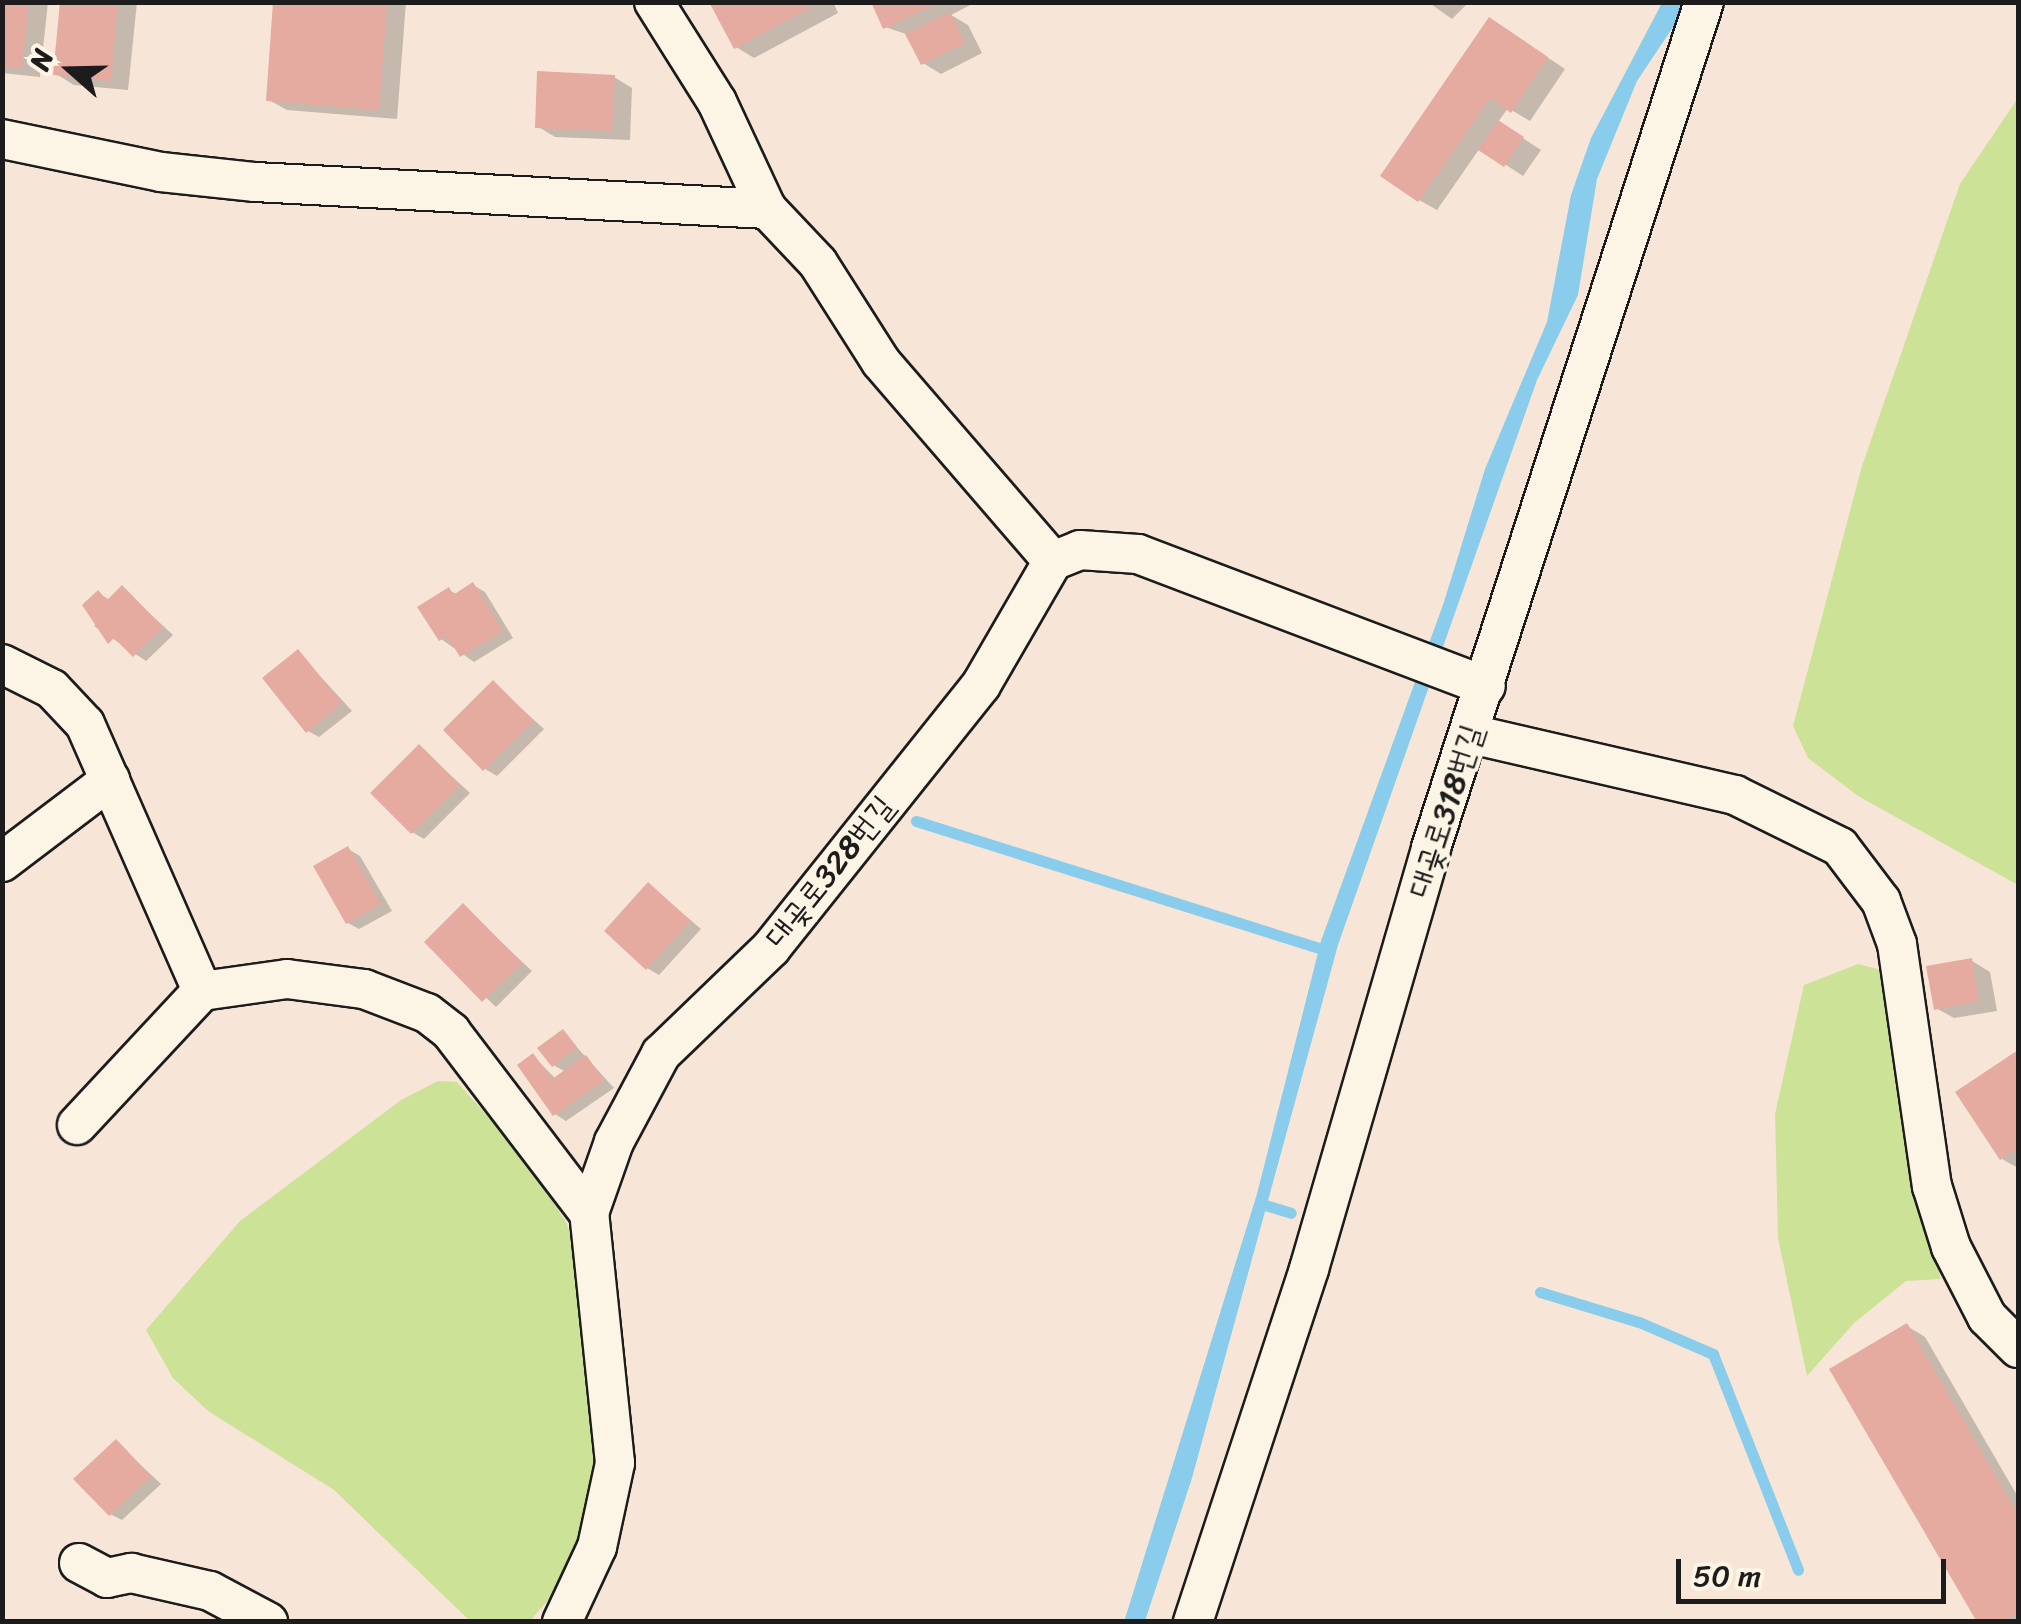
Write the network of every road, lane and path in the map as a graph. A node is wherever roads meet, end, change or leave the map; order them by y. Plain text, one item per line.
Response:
1 (654, 2) edge
2 (1704, 2) edge
3 (2, 139) edge
4 (767, 209) junction
5 (1053, 560) junction
6 (2, 664) edge
7 (1472, 681) junction
8 (1471, 734) junction
9 (110, 780) junction
10 (2, 862) edge
11 (202, 991) junction
12 (77, 1125) dead end
13 (589, 1214) junction
14 (2018, 1348) edge
15 (79, 1563) dead end
16 (268, 1622) edge
17 (562, 1622) edge
18 (1193, 1622) edge

1 - 4 street
2 - 7 street, 대곶로318번길
3 - 4 street
4 - 5 street
5 - 7 street
5 - 13 street, 대곶로328번길
6 - 9 street
7 - 8 street, 대곶로318번길
8 - 14 street
8 - 18 street, 대곶로318번길
9 - 10 street
9 - 11 street
11 - 12 street
11 - 13 street
13 - 17 street, 대곶로328번길
15 - 16 street

